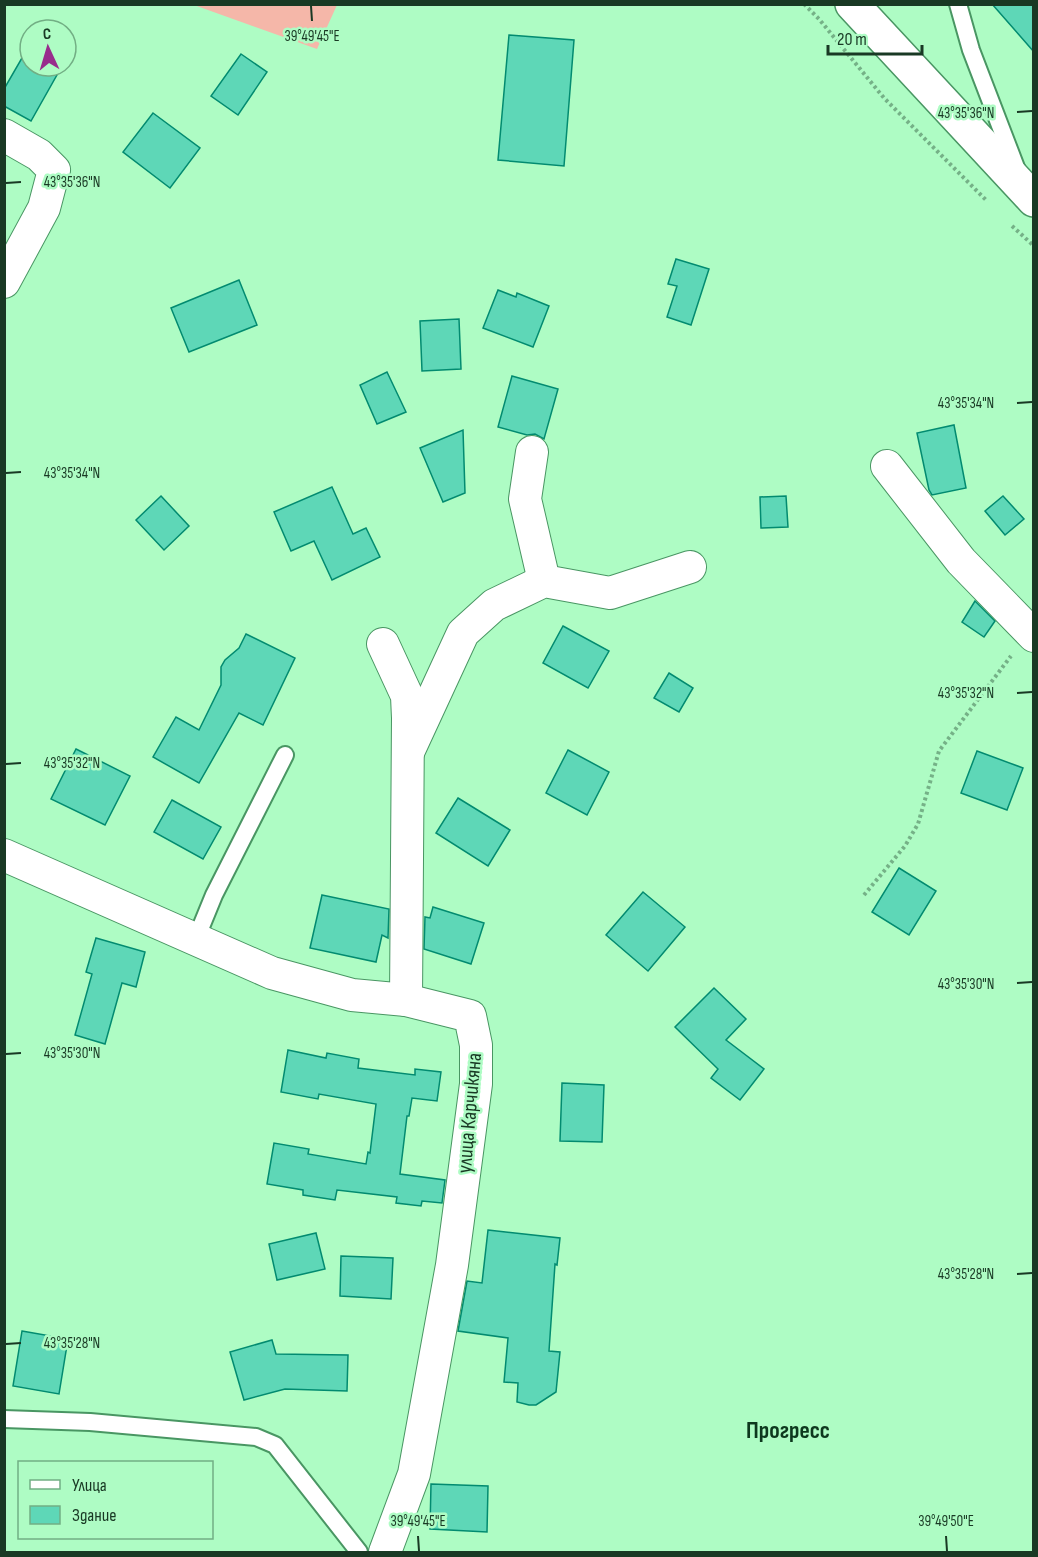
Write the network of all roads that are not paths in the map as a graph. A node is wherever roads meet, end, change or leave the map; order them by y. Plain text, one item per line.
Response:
1 (852, 4) edge
2 (958, 4) edge
3 (4, 135) edge
4 (1030, 196) edge
5 (4, 282) edge
6 (532, 452) dead end
7 (887, 466) dead end
8 (690, 567) dead end
9 (544, 582) junction
10 (1033, 635) edge
11 (383, 644) dead end
12 (408, 752) junction
13 (285, 755) dead end
14 (4, 855) edge
15 (196, 939) junction
16 (406, 1000) junction
17 (4, 1419) edge
18 (359, 1552) edge
19 (385, 1552) edge

1 - 4 street
2 - 4 lane
3 - 5 street
6 - 9 street
7 - 10 street
8 - 9 street
9 - 12 street
11 - 12 street
12 - 16 street
13 - 15 lane
14 - 15 street, улица Карчикяна
15 - 16 street, улица Карчикяна
16 - 19 street, улица Карчикяна
17 - 18 lane

